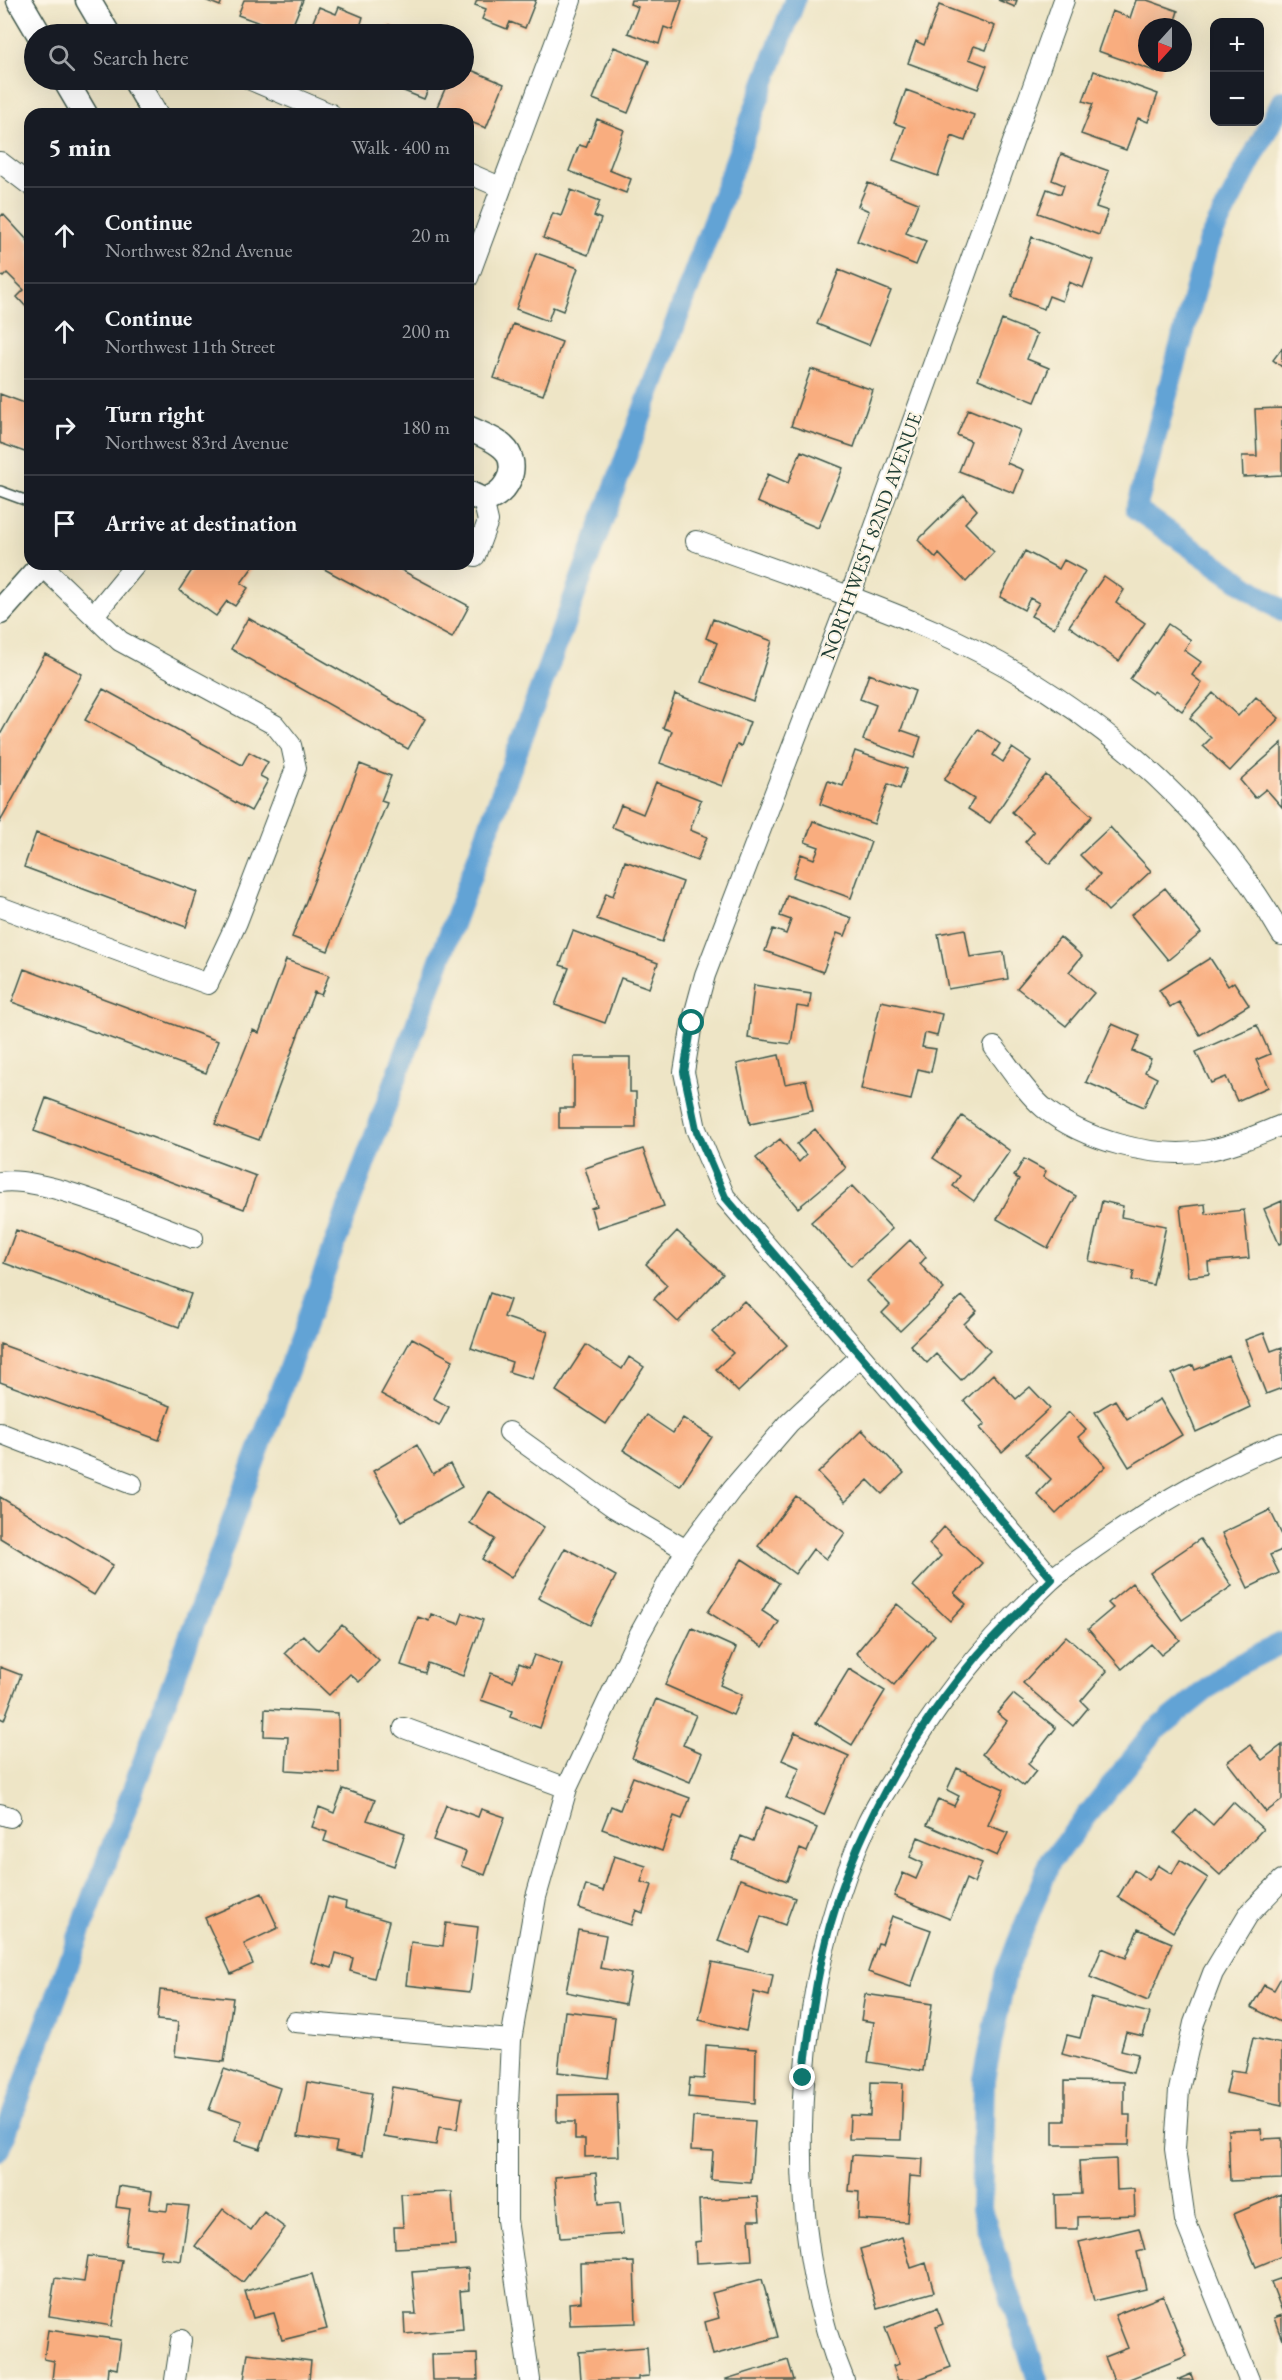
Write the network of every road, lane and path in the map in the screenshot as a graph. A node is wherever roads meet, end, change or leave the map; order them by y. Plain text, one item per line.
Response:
1 (19, 0) edge
2 (88, 0) edge
3 (572, 0) edge
4 (1064, 0) edge
5 (33, 24) edge
6 (102, 24) edge
7 (71, 90) edge
8 (141, 90) edge
9 (275, 90) edge
10 (81, 108) edge
11 (151, 108) edge
12 (317, 108) edge
13 (0, 162) edge
14 (474, 176) edge
15 (24, 180) edge
16 (500, 188) junction
17 (474, 261) edge
18 (474, 431) edge
19 (0, 491) edge
20 (476, 496) edge
21 (24, 500) edge
22 (696, 541) dead end
23 (474, 556) edge
24 (38, 570) edge
25 (48, 570) edge
26 (131, 570) edge
27 (850, 597) junction
28 (0, 612) edge
29 (94, 615) junction
30 (0, 906) edge
31 (1282, 935) edge
32 (994, 1047) dead end
33 (1282, 1125) edge
34 (0, 1182) edge
35 (193, 1238) dead end
36 (861, 1356) junction
37 (509, 1432) dead end
38 (0, 1433) edge
39 (1282, 1443) edge
40 (132, 1484) dead end
41 (686, 1550) junction
42 (1052, 1579) junction
43 (404, 1728) dead end
44 (567, 1788) junction
45 (1282, 1880) edge
46 (295, 2022) dead end
47 (511, 2040) junction
48 (181, 2340) dead end
49 (175, 2380) edge
50 (530, 2380) edge
51 (844, 2380) edge
52 (1249, 2380) edge

1 - 5 street
2 - 6 street
3 - 16 street
4 - 27 street, NORTHWEST 82ND AVENUE
7 - 10 street
8 - 11 street
9 - 12 street
13 - 15 street
14 - 16 street
16 - 17 street
18 - 20 street
19 - 21 lane
20 - 23 street
22 - 27 street
24 - 28 street
25 - 29 street
26 - 29 street
27 - 31 street
27 - 36 street, NORTHWEST 82ND AVENUE
29 - 30 street
32 - 33 street
34 - 35 street
36 - 41 street
36 - 42 street
37 - 41 street
38 - 40 street
39 - 42 street
41 - 44 street
42 - 51 street
43 - 44 street
44 - 47 street
45 - 52 street
46 - 47 street
47 - 50 street
48 - 49 street

